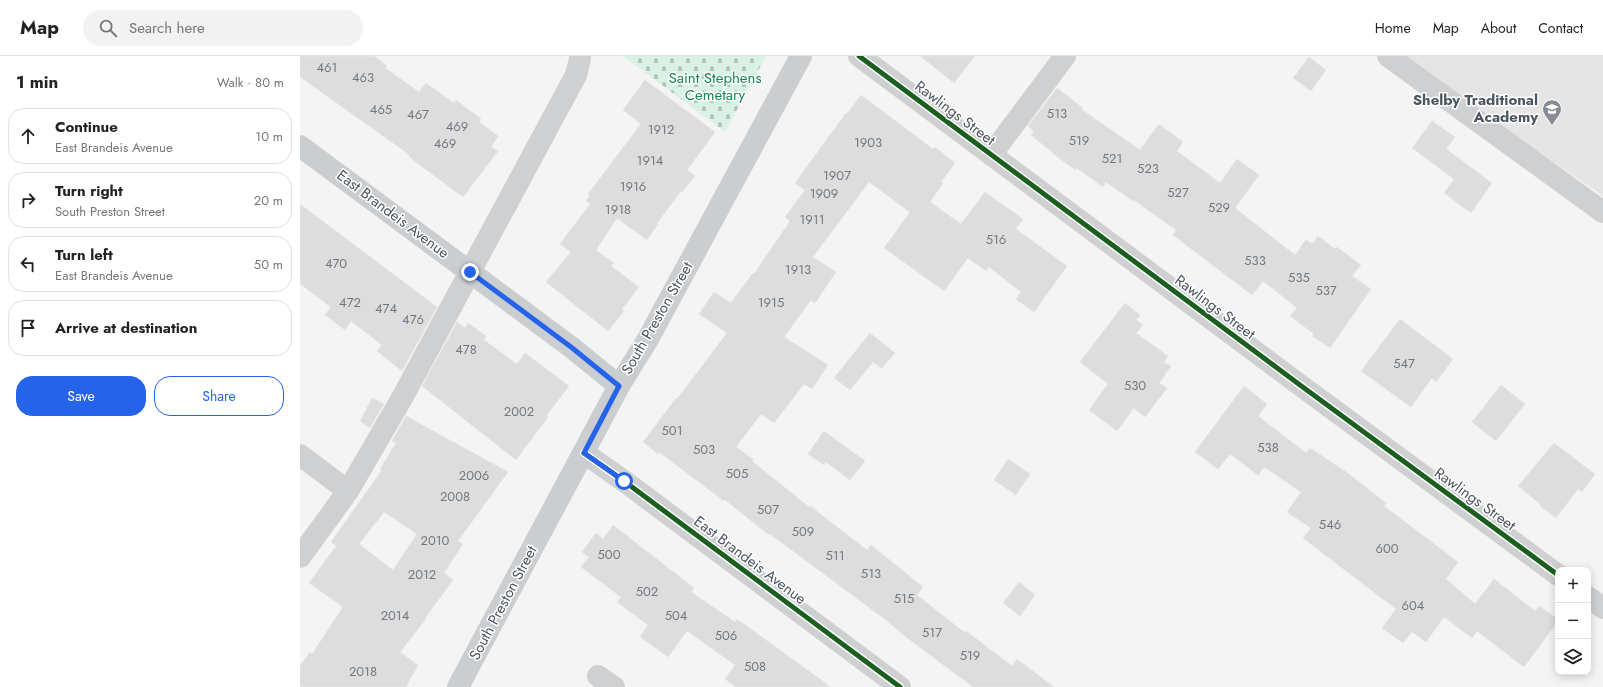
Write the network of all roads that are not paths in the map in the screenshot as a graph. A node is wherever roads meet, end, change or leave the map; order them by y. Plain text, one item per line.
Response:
1 (580, 56) edge
2 (801, 56) edge
3 (859, 56) edge
4 (1065, 56) edge
5 (1388, 56) edge
6 (300, 146) edge
7 (991, 154) junction
8 (1603, 212) edge
9 (470, 272) junction
10 (619, 386) junction
11 (584, 453) junction
12 (300, 455) edge
13 (348, 491) junction
14 (300, 557) edge
15 (1555, 573) edge
16 (1591, 599) edge
17 (1603, 608) edge
18 (458, 687) edge
19 (900, 687) edge

1 - 9 street
2 - 10 main road, South Preston Street
3 - 7 street, Rawlings Street
4 - 7 street
5 - 8 street
6 - 9 main road, East Brandeis Avenue
7 - 15 street, Rawlings Street
9 - 10 main road, East Brandeis Avenue
9 - 13 street
10 - 11 main road, South Preston Street
11 - 18 main road, South Preston Street
11 - 19 street, East Brandeis Avenue
12 - 13 street
13 - 14 street
16 - 17 street

